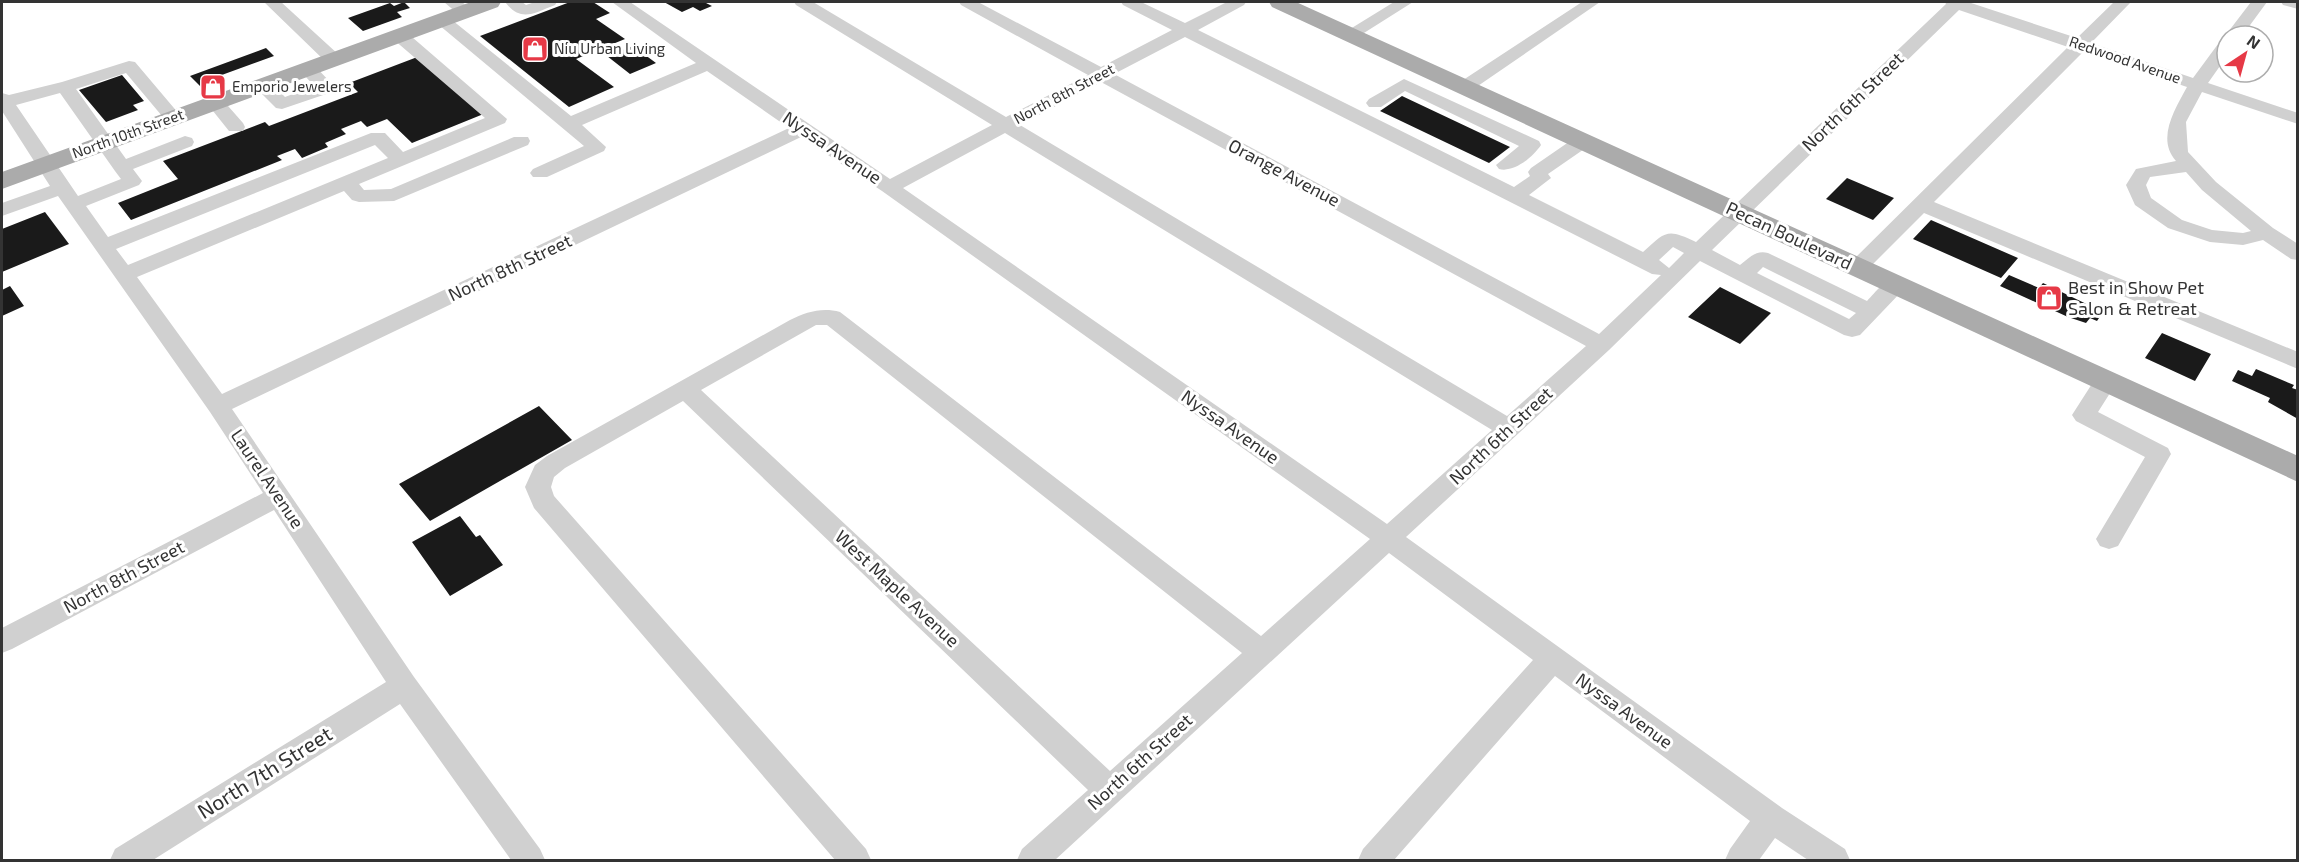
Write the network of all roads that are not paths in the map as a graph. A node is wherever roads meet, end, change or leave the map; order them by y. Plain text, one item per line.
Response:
1 (272, 2) edge
2 (490, 2) edge
3 (513, 2) edge
4 (549, 2) edge
5 (620, 2) edge
6 (802, 2) edge
7 (967, 2) edge
8 (1129, 2) edge
9 (1238, 2) edge
10 (1280, 2) edge
11 (1405, 2) edge
12 (1592, 2) edge
13 (1956, 2) edge
14 (2123, 2) edge
15 (2259, 2) edge
16 (2289, 2) edge
17 (2298, 4) edge
18 (452, 11) edge
19 (2242, 24) edge
20 (1185, 30) junction
21 (1350, 34) junction
22 (399, 35) junction
23 (2080, 45) junction
24 (333, 59) junction
25 (2215, 60) edge
26 (709, 64) junction
27 (1435, 73) junction
28 (1101, 75) junction
29 (2197, 85) junction
30 (1466, 86) junction
31 (65, 87) junction
32 (1411, 87) junction
33 (3, 101) edge
34 (215, 102) junction
35 (1375, 103) dead end
36 (173, 118) junction
37 (2298, 119) edge
38 (569, 124) junction
39 (1547, 124) junction
40 (1006, 125) junction
41 (236, 127) dead end
42 (802, 129) junction
43 (521, 141) dead end
44 (1523, 141) junction
45 (1583, 141) junction
46 (185, 142) dead end
47 (105, 143) junction
48 (400, 160) junction
49 (45, 165) junction
50 (1506, 165) dead end
51 (2190, 166) junction
52 (122, 167) junction
53 (540, 173) dead end
54 (2, 181) edge
55 (347, 182) junction
56 (890, 187) junction
57 (68, 196) junction
58 (1515, 196) junction
59 (1921, 204) junction
60 (2, 210) edge
61 (1737, 212) junction
62 (2266, 233) junction
63 (104, 246) junction
64 (1697, 251) junction
65 (2298, 254) edge
66 (1645, 261) junction
67 (1857, 268) junction
68 (124, 274) junction
69 (1672, 275) junction
70 (1895, 285) junction
71 (1601, 345) junction
72 (2298, 361) edge
73 (2105, 382) junction
74 (685, 389) junction
75 (218, 406) junction
76 (1509, 429) junction
77 (2298, 470) edge
78 (279, 496) junction
79 (1389, 539) junction
80 (2109, 540) dead end
81 (2, 641) edge
82 (1262, 653) junction
83 (1553, 658) junction
84 (404, 686) junction
85 (1109, 790) junction
86 (1771, 818) junction
87 (126, 861) edge
88 (529, 861) edge
89 (855, 861) edge
90 (1034, 861) edge
91 (1374, 861) edge
92 (1741, 861) edge
93 (1834, 861) edge

1 - 24 street
2 - 18 main road, North 10th Street
3 - 4 street
5 - 26 street, Nyssa Avenue
6 - 40 street
7 - 28 street, Orange Avenue
8 - 20 street
9 - 20 street, North 8th Street
10 - 21 main road, Pecan Boulevard
11 - 21 street
12 - 30 street
13 - 23 street, Redwood Avenue
13 - 61 street, North 6th Street
14 - 23 street
15 - 19 street
16 - 17 street
18 - 22 main road, North 10th Street
18 - 38 street
20 - 28 street, North 8th Street
20 - 58 street
21 - 27 main road, Pecan Boulevard
22 - 24 main road, North 10th Street
22 - 48 street
23 - 29 street, Redwood Avenue
23 - 59 street
24 - 34 main road, North 10th Street
25 - 29 street
26 - 38 street
26 - 42 street, Nyssa Avenue
27 - 30 main road, Pecan Boulevard
27 - 32 street
28 - 40 street, North 8th Street
28 - 71 street, Orange Avenue
29 - 37 street, Redwood Avenue
29 - 51 street
30 - 39 main road, Pecan Boulevard
31 - 33 street
31 - 36 street
31 - 47 street
32 - 35 street
32 - 44 street
33 - 49 street, Laurel Avenue
34 - 36 main road, North 10th Street
34 - 41 street
36 - 47 main road, North 10th Street
38 - 53 street
39 - 44 street
39 - 45 main road, Pecan Boulevard
40 - 56 street, North 8th Street
40 - 76 street
42 - 56 street, Nyssa Avenue
42 - 75 street, North 8th Street
43 - 55 street
44 - 50 street
45 - 58 street
45 - 61 main road, Pecan Boulevard
46 - 52 street
47 - 49 main road, North 10th Street
47 - 52 street
48 - 55 street
48 - 63 street
49 - 54 main road, North 10th Street
49 - 57 street, Laurel Avenue
51 - 62 street
51 - 62 street
52 - 57 street
55 - 68 street
56 - 79 street, Nyssa Avenue
57 - 60 street
57 - 63 street, Laurel Avenue
58 - 66 street
59 - 67 street
59 - 72 street
61 - 64 street, North 6th Street
61 - 67 main road, Pecan Boulevard
62 - 65 street
63 - 68 street, Laurel Avenue
64 - 66 street
64 - 69 street, North 6th Street
64 - 70 street
66 - 69 street
67 - 70 main road, Pecan Boulevard
68 - 75 street, Laurel Avenue
69 - 71 street, North 6th Street
70 - 73 main road, Pecan Boulevard
71 - 76 street, North 6th Street
73 - 77 main road, Pecan Boulevard
73 - 80 street
74 - 82 street
74 - 85 street, West Maple Avenue
74 - 89 street
75 - 78 street, Laurel Avenue
76 - 79 street, North 6th Street
78 - 81 street, North 8th Street
78 - 84 street, Laurel Avenue
79 - 82 street, North 6th Street
79 - 83 street, Nyssa Avenue
82 - 85 street, North 6th Street
83 - 86 street, Nyssa Avenue
83 - 91 street
84 - 87 street, North 7th Street
84 - 88 street, Laurel Avenue
85 - 90 street, North 6th Street
86 - 92 street
86 - 93 street, Nyssa Avenue

